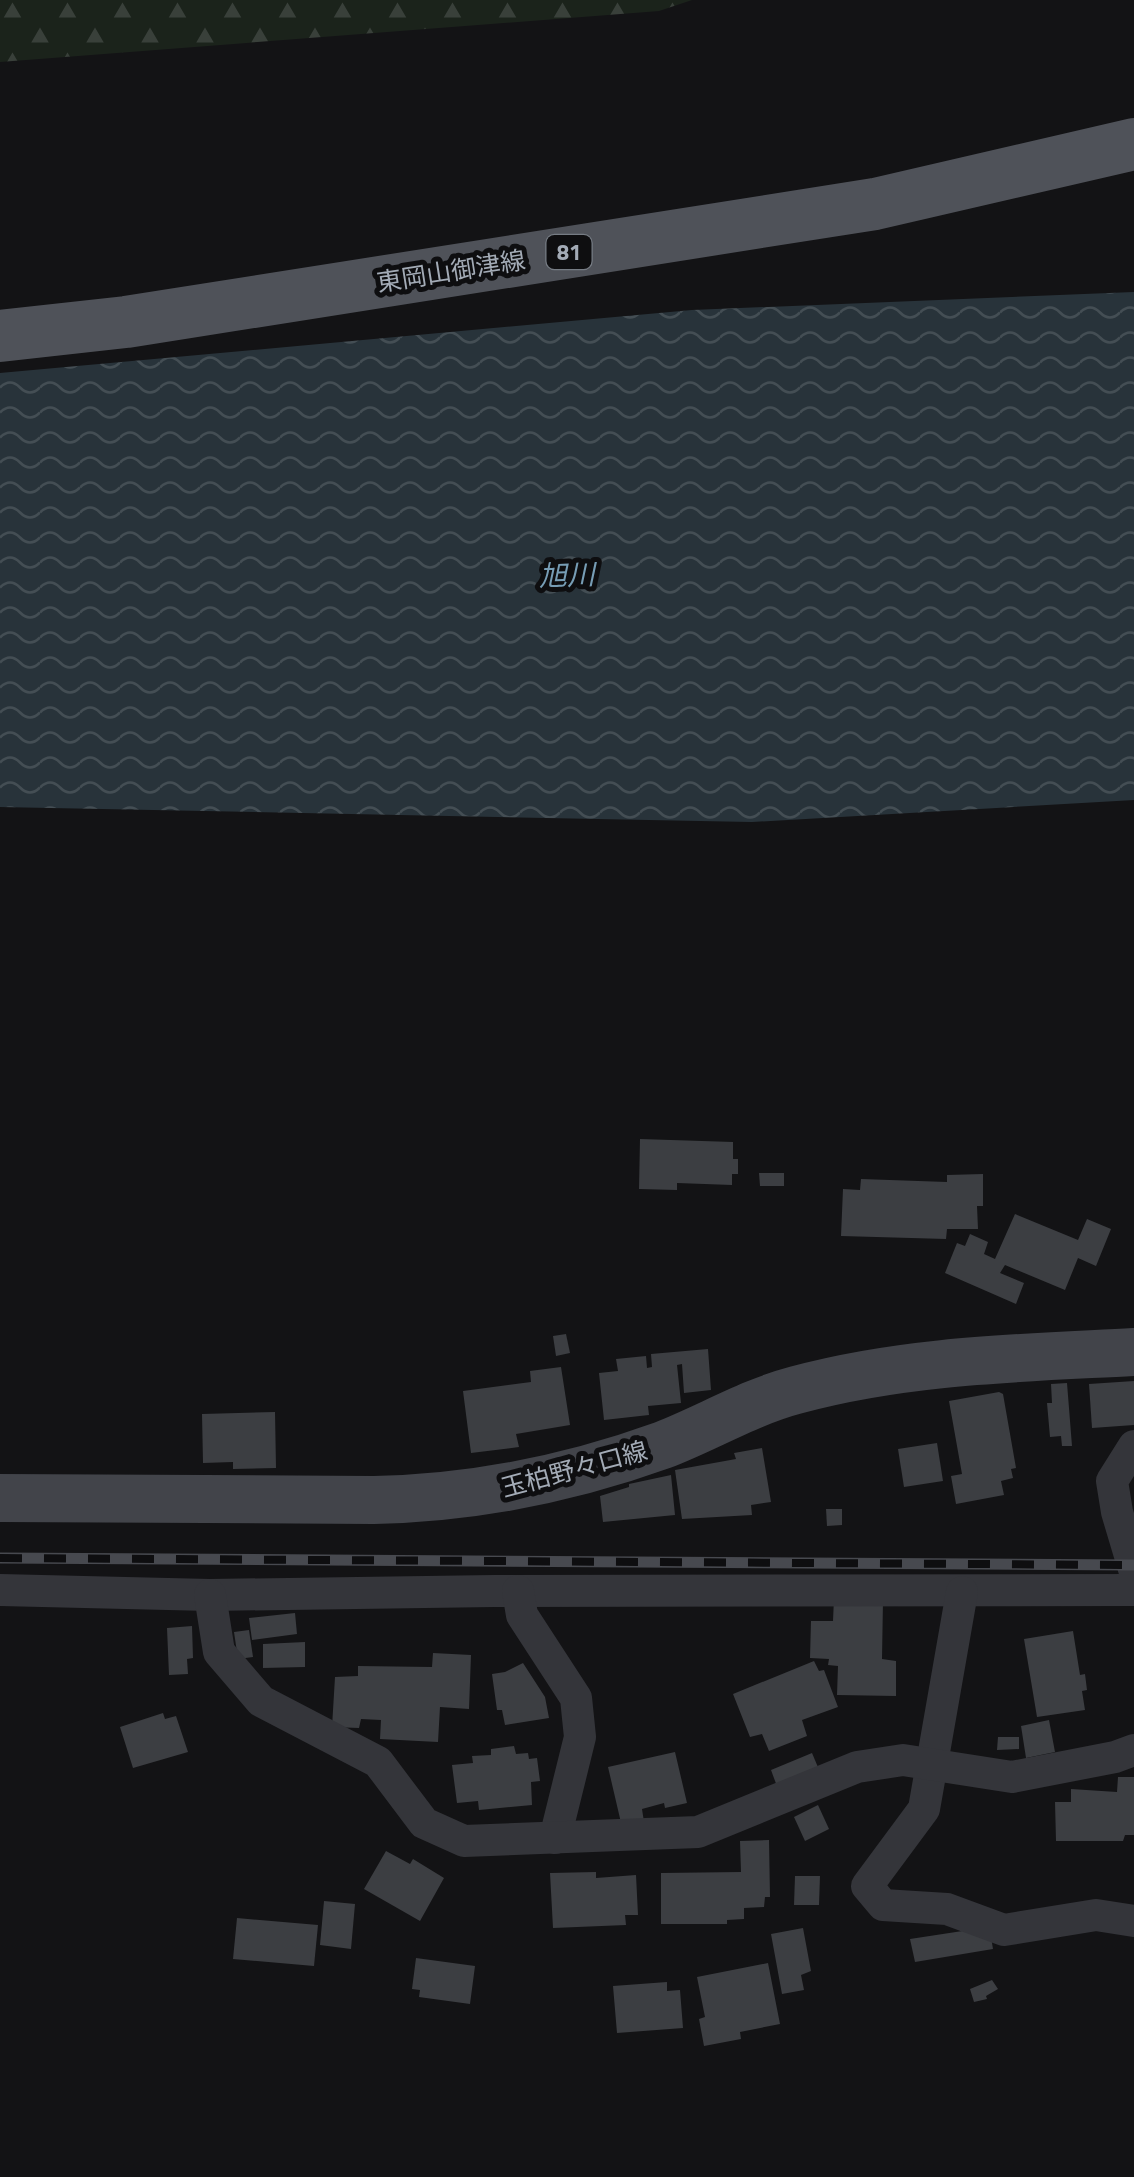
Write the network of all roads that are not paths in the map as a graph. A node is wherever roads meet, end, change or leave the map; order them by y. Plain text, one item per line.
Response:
1 (1134, 144) edge
2 (0, 336) edge
3 (1134, 1352) edge
4 (1134, 1446) edge
5 (0, 1498) edge
6 (1134, 1569) edge
7 (0, 1590) edge
8 (518, 1590) junction
9 (1134, 1590) edge
10 (962, 1592) junction
11 (210, 1595) junction
12 (1134, 1750) edge
13 (932, 1767) junction
14 (555, 1838) junction
15 (1134, 1921) edge

1 - 2 main road, 東岡山御津線 / 81
3 - 5 main road, 玉柏野々口線
4 - 6 street
7 - 11 street
8 - 10 street
8 - 11 street
8 - 14 street
9 - 10 street
10 - 13 street
11 - 14 street
12 - 13 street
13 - 14 street
13 - 15 street

